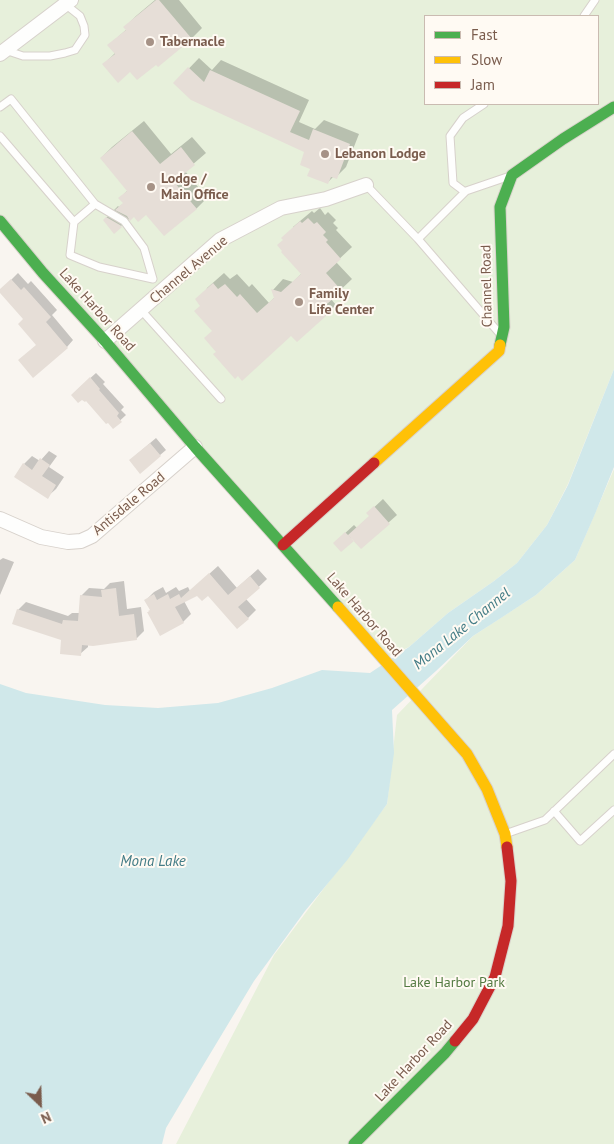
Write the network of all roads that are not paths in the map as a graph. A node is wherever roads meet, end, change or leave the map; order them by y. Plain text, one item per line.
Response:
1 (595, 0) edge
2 (65, 1) edge
3 (585, 15) edge
4 (2, 52) edge
5 (482, 105) edge
6 (0, 107) edge
7 (614, 107) edge
8 (0, 136) edge
9 (512, 175) junction
10 (366, 185) joint
11 (465, 192) junction
12 (95, 204) junction
13 (0, 222) edge
14 (74, 222) junction
15 (418, 239) junction
16 (153, 279) junction
17 (163, 291) junction
18 (142, 310) junction
19 (502, 336) junction
20 (105, 340) junction
21 (221, 399) dead end
22 (195, 447) junction
23 (0, 519) edge
24 (283, 545) junction
25 (614, 754) edge
26 (614, 810) edge
27 (554, 811) junction
28 (504, 834) junction
29 (354, 1144) edge

1 - 3 lane
2 - 4 street
2 - 4 lane
5 - 11 lane
6 - 12 lane
7 - 9 street
8 - 14 lane
9 - 11 lane
9 - 19 street, Channel Road
10 - 15 lane
10 - 17 street, Channel Avenue
11 - 15 lane
12 - 14 lane
12 - 16 lane
13 - 20 street, Lake Harbor Road
14 - 16 lane
15 - 19 lane
16 - 17 lane
17 - 18 street, Channel Avenue
18 - 20 street, Channel Avenue
18 - 21 lane
19 - 24 street, Channel Road
20 - 22 street, Lake Harbor Road
22 - 23 street, Antisdale Road
22 - 24 street, Lake Harbor Road
24 - 28 street, Lake Harbor Road
25 - 27 lane
26 - 27 lane
27 - 28 lane
28 - 29 street, Lake Harbor Road

